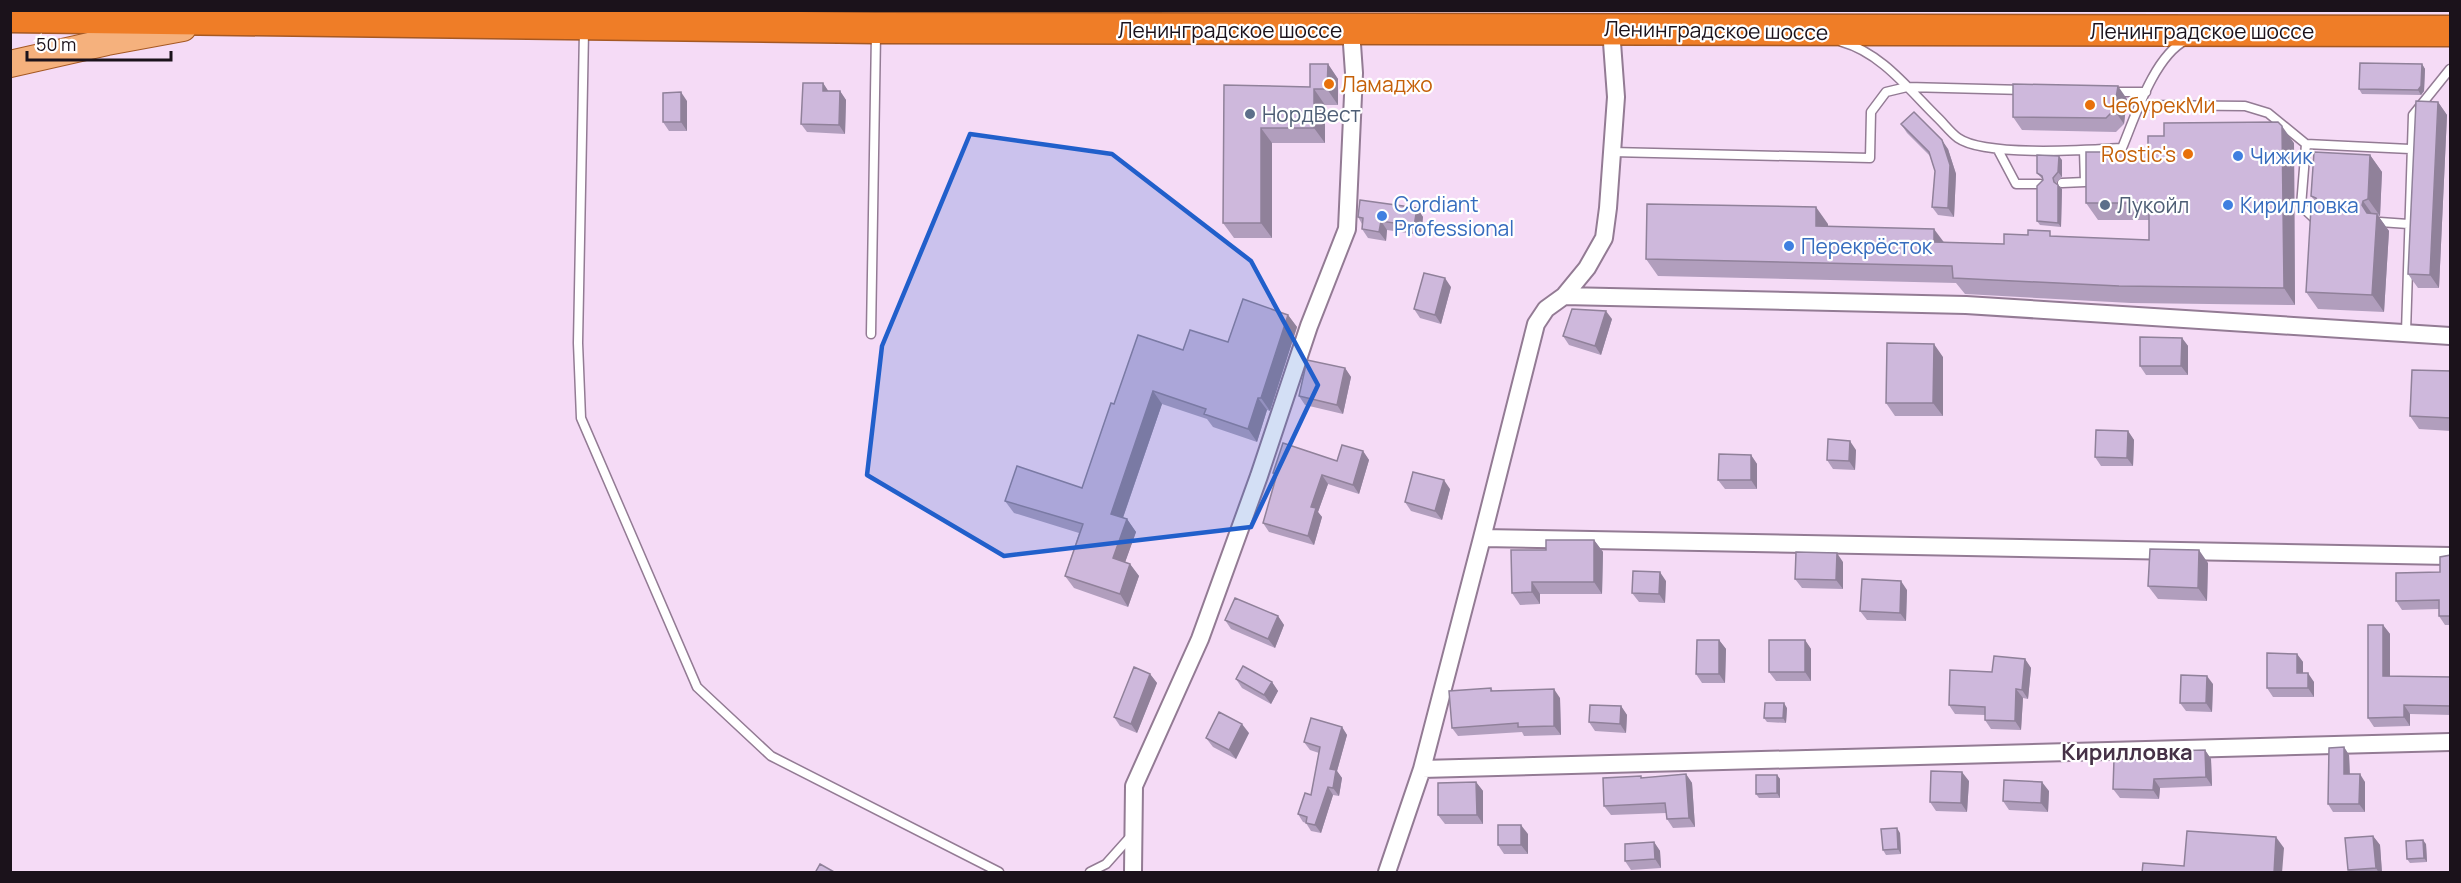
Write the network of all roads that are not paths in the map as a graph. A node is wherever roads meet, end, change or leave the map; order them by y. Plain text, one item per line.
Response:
1 (10, 16) edge
2 (234, 18) junction
3 (584, 23) junction
4 (876, 28) junction
5 (1611, 29) junction
6 (1351, 30) junction
7 (2207, 30) junction
8 (2451, 31) edge
9 (1804, 32) junction
10 (10, 64) edge
11 (2451, 69) edge
12 (1907, 87) junction
13 (2038, 90) edge
14 (2098, 91) edge
15 (2146, 92) junction
16 (2140, 105) junction
17 (2306, 144) junction
18 (2410, 149) junction
19 (1998, 150) junction
20 (2084, 150) junction
21 (1612, 152) junction
22 (2062, 183) dead end
23 (2040, 184) edge
24 (2323, 219) edge
25 (2380, 222) dead end
26 (2408, 224) junction
27 (1564, 296) junction
28 (2406, 332) junction
29 (871, 334) dead end
30 (2451, 336) edge
31 (1482, 538) junction
32 (2451, 556) edge
33 (2451, 742) edge
34 (1422, 769) junction
35 (1133, 833) junction
36 (999, 873) edge
37 (1090, 873) edge
38 (1133, 873) edge
39 (1387, 873) edge

1 - 2 highway, Ленинградское шоссе
2 - 3 highway, Ленинградское шоссе
2 - 10 main road
3 - 4 highway, Ленинградское шоссе
3 - 36 lane
4 - 6 highway, Ленинградское шоссе
4 - 29 lane
5 - 6 highway, Ленинградское шоссе
5 - 9 highway, Ленинградское шоссе
5 - 21 street
6 - 35 street
7 - 8 highway, Ленинградское шоссе
7 - 9 highway, Ленинградское шоссе
7 - 15 lane
9 - 12 lane
11 - 18 lane
12 - 13 lane
12 - 19 lane
12 - 21 lane
14 - 15 lane
15 - 16 lane
16 - 17 lane
16 - 20 lane
17 - 18 lane
17 - 24 lane
18 - 26 lane
19 - 20 lane
19 - 23 lane
20 - 22 lane
21 - 27 street
25 - 26 lane
26 - 28 lane
27 - 28 street
27 - 31 street
28 - 30 street
31 - 32 street
31 - 34 street
33 - 34 street
34 - 39 street
35 - 37 lane
35 - 38 street

